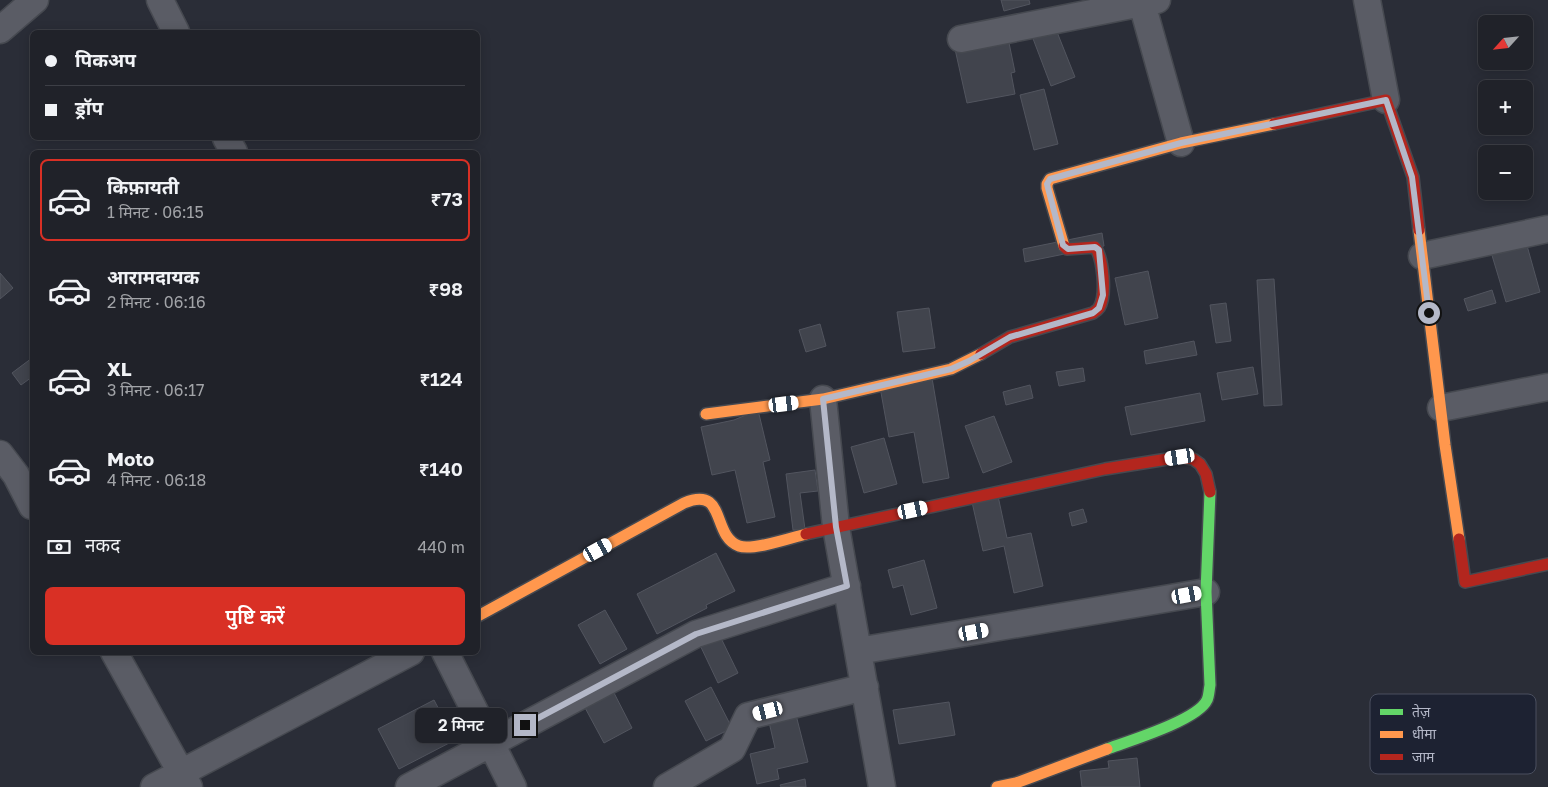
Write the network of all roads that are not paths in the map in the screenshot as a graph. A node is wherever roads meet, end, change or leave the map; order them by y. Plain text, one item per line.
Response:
1 (35, 0) edge
2 (160, 0) edge
3 (1366, 0) edge
4 (1147, 1) edge
5 (0, 30) edge
6 (175, 30) edge
7 (961, 39) dead end
8 (1386, 100) junction
9 (1181, 143) junction
10 (1548, 229) edge
11 (1422, 256) junction
12 (1548, 387) edge
13 (823, 399) junction
14 (1441, 408) junction
15 (706, 414) dead end
16 (0, 454) edge
17 (30, 502) edge
18 (836, 527) junction
19 (1548, 564) edge
20 (847, 586) junction
21 (1206, 592) junction
22 (480, 615) edge
23 (858, 651) junction
24 (116, 655) edge
25 (406, 655) edge
26 (446, 655) edge
27 (865, 687) junction
28 (491, 744) junction
29 (185, 780) edge
30 (154, 787) edge
31 (409, 787) edge
32 (513, 787) edge
33 (667, 787) edge
34 (882, 787) edge
35 (997, 787) edge

1 - 5 street
2 - 6 street
3 - 8 street
4 - 7 street
4 - 9 street
8 - 9 street
8 - 11 street
9 - 13 street
10 - 11 street
11 - 14 street
12 - 14 street
13 - 15 street
13 - 18 street
14 - 19 street
16 - 17 street
18 - 20 street
18 - 21 street
18 - 22 street
20 - 23 street
20 - 28 street
21 - 23 street
21 - 35 street
23 - 27 street
24 - 29 street
25 - 29 street
26 - 28 street
27 - 33 street
27 - 34 street
28 - 31 street
28 - 32 street
29 - 30 street

